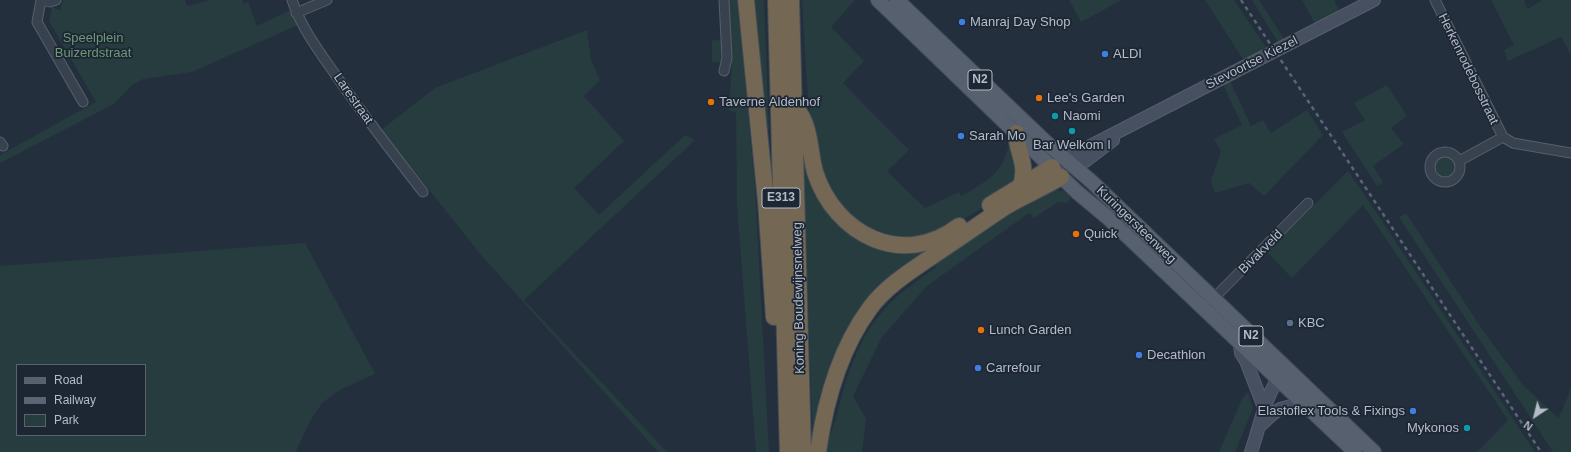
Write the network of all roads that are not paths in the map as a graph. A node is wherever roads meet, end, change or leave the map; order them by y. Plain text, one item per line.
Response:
1 (41, 0) edge
2 (56, 0) edge
3 (292, 0) edge
4 (327, 0) edge
5 (724, 0) edge
6 (746, 0) edge
7 (776, 0) edge
8 (791, 0) edge
9 (878, 0) edge
10 (897, 0) edge
11 (1374, 0) edge
12 (1435, 0) edge
13 (296, 13) junction
14 (724, 71) dead end
15 (83, 102) dead end
16 (794, 105) junction
17 (1129, 126) junction
18 (1016, 133) junction
19 (1502, 137) junction
20 (1571, 153) edge
21 (1459, 161) dead end
22 (1059, 167) junction
23 (1076, 168) junction
24 (1021, 185) junction
25 (423, 192) dead end
26 (1308, 203) dead end
27 (1213, 299) junction
28 (1240, 345) junction
29 (1287, 370) junction
30 (1277, 380) junction
31 (786, 396) junction
32 (1306, 406) junction
33 (1265, 410) junction
34 (1260, 427) junction
35 (788, 452) edge
36 (803, 452) edge
37 (818, 452) edge
38 (1251, 452) edge
39 (1355, 452) edge
40 (1374, 452) edge

1 - 2 street
1 - 15 street
3 - 13 street, Larestraat
4 - 13 street
5 - 14 street
6 - 31 highway
7 - 31 highway, Koning Boudewijnsnelweg / E313
8 - 16 highway, Koning Boudewijnsnelweg / E313
9 - 18 main road, Kuringersteenweg / N2
10 - 22 main road, Kuringersteenweg / N2
11 - 17 main road, Stevoortse Kiezel
12 - 19 street, Herkenrodebosstraat
13 - 25 street, Larestraat
16 - 24 highway
16 - 36 highway, Koning Boudewijnsnelweg / E313
17 - 22 main road, Stevoortse Kiezel
17 - 23 main road, Stevoortse Kiezel
18 - 22 main road, Kuringersteenweg / N2
18 - 24 highway
19 - 20 street, Herkenrodebosstraat
19 - 21 street, Herkenrodebosstraat
22 - 23 main road, Stevoortse Kiezel
22 - 24 highway
22 - 28 main road, Kuringersteenweg / N2
22 - 37 highway
23 - 27 main road, Kuringersteenweg / N2
26 - 27 street, Bivakveld
27 - 29 main road, Kuringersteenweg / N2
28 - 30 main road, Kuringersteenweg / N2
28 - 33 main road
29 - 30 main road
29 - 40 main road, Kuringersteenweg / N2
30 - 32 main road, Kuringersteenweg / N2
30 - 33 main road
31 - 35 highway, Koning Boudewijnsnelweg / E313
32 - 34 main road
32 - 39 main road, Kuringersteenweg / N2
33 - 34 main road
34 - 38 main road

